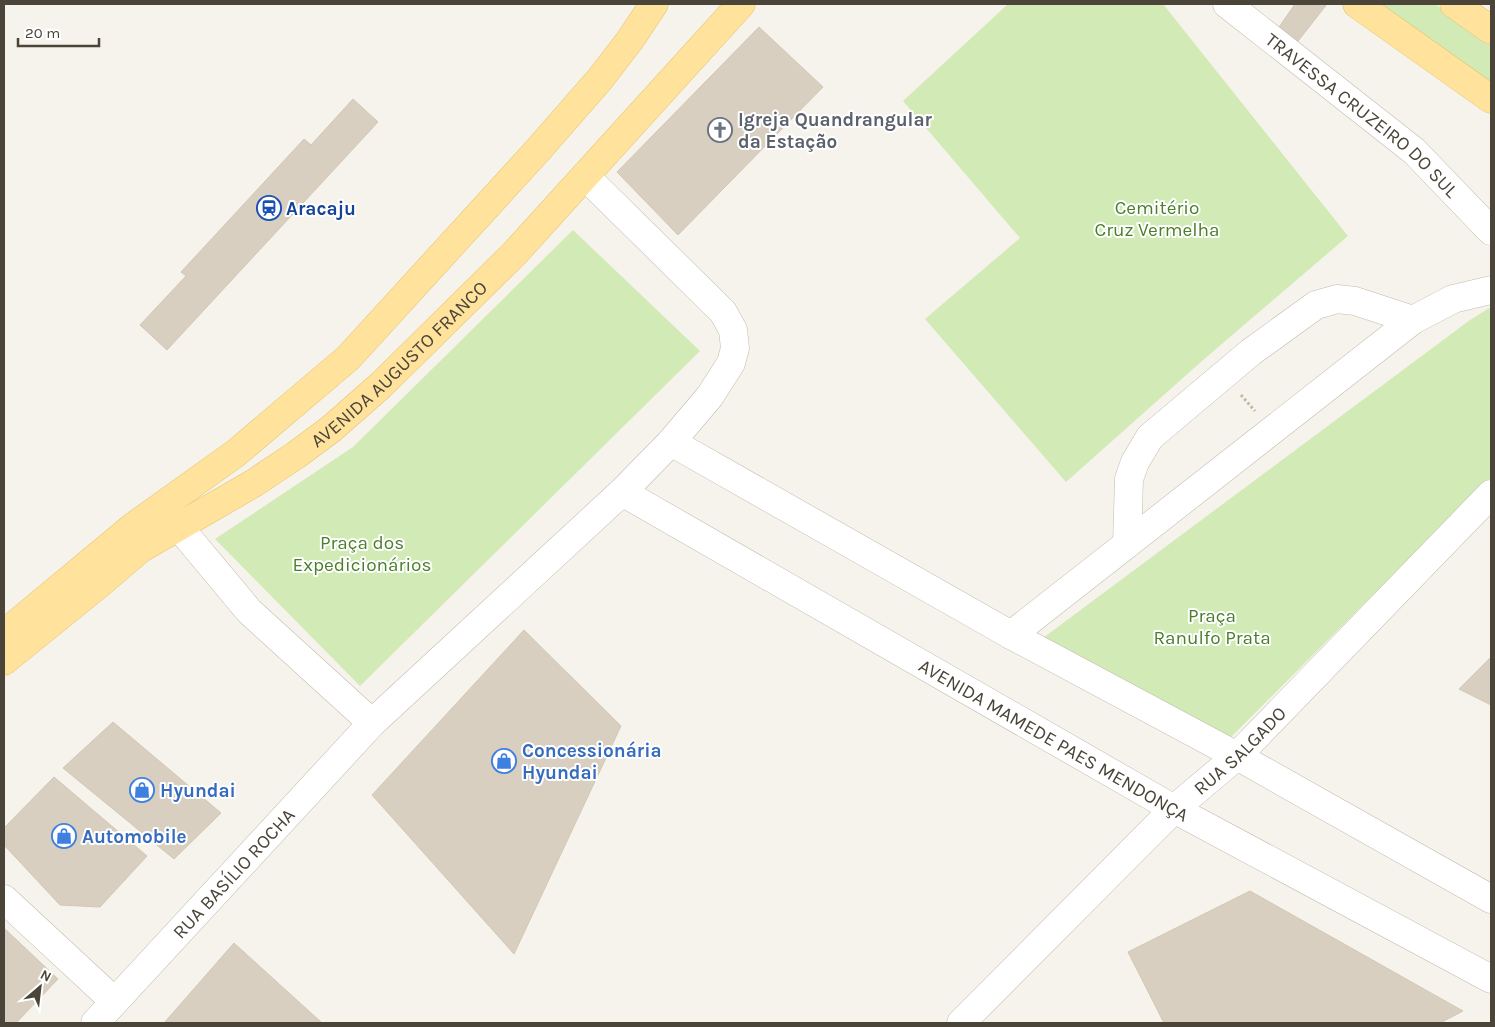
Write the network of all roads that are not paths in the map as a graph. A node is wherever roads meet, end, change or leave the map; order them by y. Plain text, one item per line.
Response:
1 (654, 4) edge
2 (740, 4) edge
3 (1227, 4) edge
4 (1357, 4) edge
5 (1454, 4) edge
6 (1491, 30) edge
7 (1491, 99) edge
8 (585, 176) junction
9 (1491, 231) edge
10 (1491, 290) edge
11 (1413, 320) junction
12 (671, 442) junction
13 (622, 492) junction
14 (1491, 494) edge
15 (179, 527) junction
16 (1127, 544) junction
17 (4, 634) edge
18 (1010, 635) junction
19 (4, 661) edge
20 (372, 723) junction
21 (1237, 756) junction
22 (1174, 809) junction
23 (4, 899) edge
24 (1491, 899) edge
25 (1491, 979) edge
26 (114, 1001) junction
27 (95, 1023) edge
28 (960, 1023) edge

1 - 17 main road, AVENIDA AUGUSTO FRANCO
2 - 8 main road, AVENIDA AUGUSTO FRANCO
3 - 9 street, TRAVESSA CRUZEIRO DO SUL
4 - 7 main road
5 - 6 main road
8 - 12 street
8 - 15 main road, AVENIDA AUGUSTO FRANCO
10 - 11 street
11 - 16 street
11 - 16 street
12 - 13 street
12 - 18 street
13 - 20 street
13 - 22 street, AVENIDA MAMEDE PAES MENDONÇA
14 - 21 street, RUA SALGADO
15 - 19 main road, AVENIDA AUGUSTO FRANCO
15 - 20 street
16 - 18 street
18 - 21 street
20 - 26 street, RUA BASÍLIO ROCHA
21 - 22 street, RUA SALGADO
21 - 24 street
22 - 25 street, AVENIDA MAMEDE PAES MENDONÇA
22 - 28 street, RUA SALGADO
23 - 26 street
26 - 27 street, RUA BASÍLIO ROCHA

